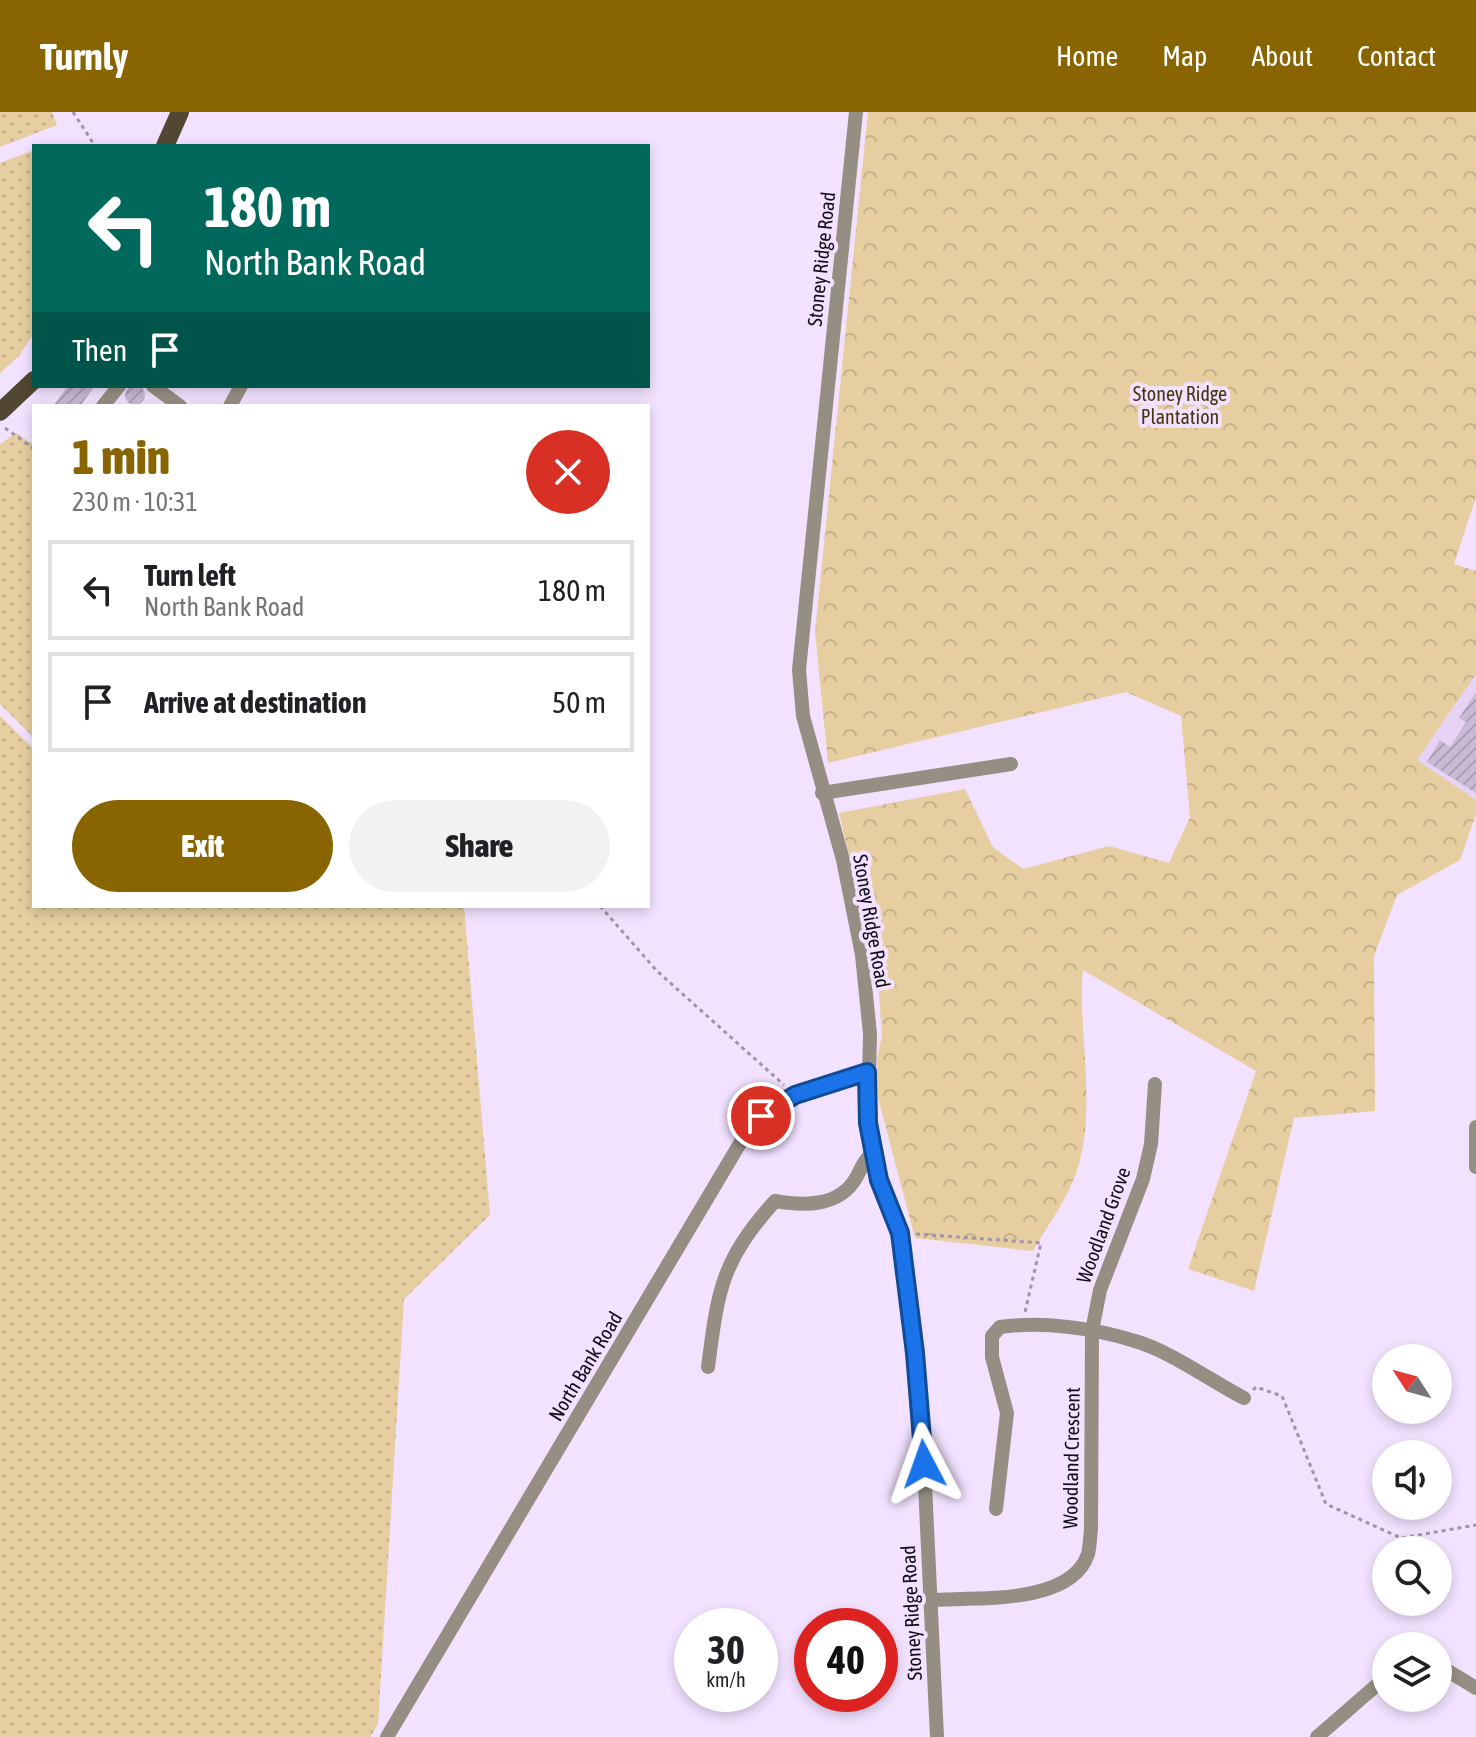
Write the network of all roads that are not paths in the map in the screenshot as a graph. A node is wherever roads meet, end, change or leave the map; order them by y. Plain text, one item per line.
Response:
1 (180, 112) edge
2 (856, 112) edge
3 (166, 144) edge
4 (32, 382) edge
5 (117, 388) edge
6 (158, 390) edge
7 (105, 404) edge
8 (177, 404) edge
9 (0, 412) edge
10 (1011, 764) dead end
11 (822, 793) junction
12 (867, 1072) junction
13 (1155, 1084) dead end
14 (1476, 1127) edge
15 (874, 1152) junction
16 (1476, 1167) edge
17 (1092, 1331) junction
18 (708, 1367) dead end
19 (1244, 1398) road end
20 (996, 1509) dead end
21 (929, 1600) junction
22 (1452, 1673) edge
23 (1476, 1688) edge
24 (1372, 1689) edge
25 (387, 1737) edge
26 (937, 1737) edge
27 (1317, 1737) edge

1 - 3 main road
2 - 11 street, Stoney Ridge Road
4 - 9 main road
5 - 7 street
6 - 8 street
10 - 11 street
11 - 12 street, Stoney Ridge Road
12 - 15 street, Stoney Ridge Road
12 - 25 street, North Bank Road
13 - 17 street, Woodland Grove
14 - 16 street
15 - 18 street
15 - 21 street, Stoney Ridge Road
17 - 19 street
17 - 20 street
17 - 21 street, Woodland Crescent
21 - 26 street, Stoney Ridge Road
22 - 23 street
24 - 27 street

